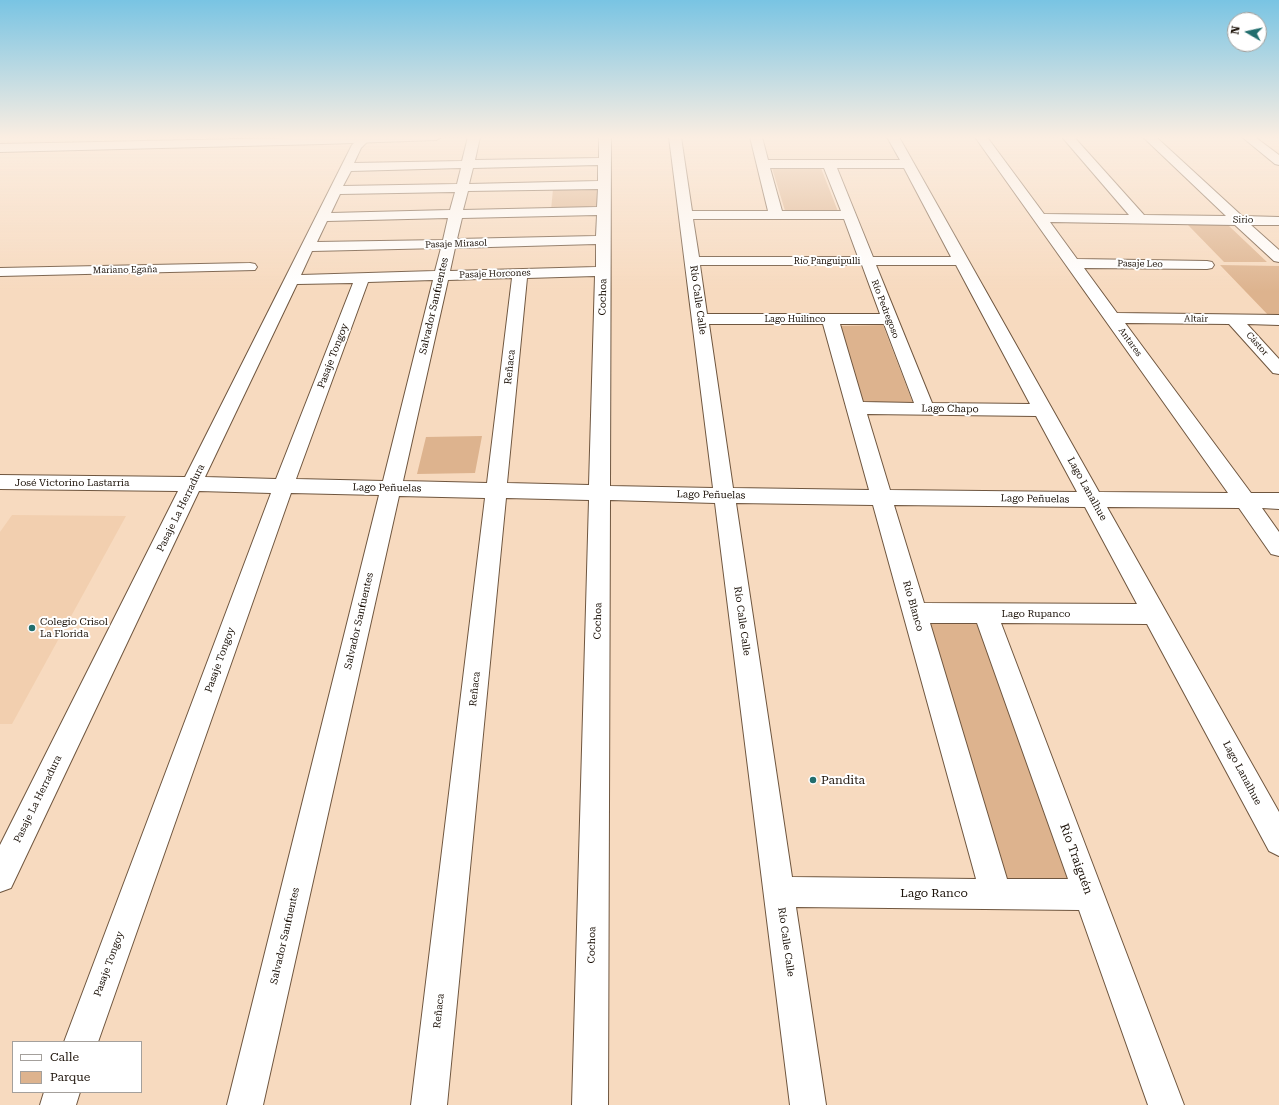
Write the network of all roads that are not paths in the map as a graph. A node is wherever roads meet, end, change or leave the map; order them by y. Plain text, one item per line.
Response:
1 (462, 188) edge
2 (426, 189) edge
3 (605, 189) edge
4 (682, 189) edge
5 (769, 189) edge
6 (838, 189) edge
7 (922, 189) edge
8 (1018, 189) edge
9 (1113, 189) edge
10 (1204, 189) edge
11 (335, 190) joint
12 (605, 211) junction
13 (456, 214) junction
14 (686, 215) junction
15 (776, 215) junction
16 (849, 215) junction
17 (322, 217) junction
18 (1039, 218) junction
19 (1140, 219) junction
20 (1238, 220) junction
21 (1279, 221) edge
22 (604, 240) junction
23 (448, 244) junction
24 (307, 247) junction
25 (1279, 258) edge
26 (692, 261) junction
27 (867, 261) junction
28 (962, 261) junction
29 (1073, 264) junction
30 (1207, 265) dead end
31 (250, 267) dead end
32 (604, 271) junction
33 (0, 272) edge
34 (520, 273) junction
35 (441, 276) junction
36 (362, 278) junction
37 (291, 280) junction
38 (1112, 318) junction
39 (700, 319) junction
40 (830, 319) junction
41 (889, 319) junction
42 (1234, 320) junction
43 (1279, 320) edge
44 (1279, 369) edge
45 (856, 408) junction
46 (925, 408) junction
47 (1043, 410) junction
48 (0, 482) edge
49 (144, 483) joint
50 (192, 484) junction
51 (284, 486) junction
52 (391, 488) junction
53 (497, 490) junction
54 (600, 493) junction
55 (724, 496) junction
56 (882, 497) junction
57 (1093, 499) junction
58 (1245, 501) junction
59 (1279, 501) edge
60 (1279, 548) edge
61 (915, 613) junction
62 (986, 614) junction
63 (1156, 614) junction
64 (1279, 841) edge
65 (0, 877) edge
66 (780, 892) junction
67 (996, 894) junction
68 (1089, 895) junction
69 (81, 1041) edge
70 (62, 1093) edge
71 (58, 1105) edge
72 (245, 1105) edge
73 (429, 1105) edge
74 (590, 1105) edge
75 (808, 1105) edge
76 (1166, 1105) edge

1 - 13 street, Salvador Sanfuentes
2 - 11 street
3 - 12 street, Cochoa
4 - 14 street, Río Calle Calle
5 - 15 street
6 - 16 street, Río Pedregoso
7 - 28 street, Lago Lanalhue
8 - 18 street, Antares
9 - 19 street
10 - 20 street
11 - 17 street, Pasaje La Herradura
12 - 13 street
12 - 22 street, Cochoa
13 - 17 street
13 - 23 street, Salvador Sanfuentes
14 - 15 street
14 - 26 street, Río Calle Calle
15 - 16 street
16 - 27 street, Río Pedregoso
17 - 24 street, Pasaje La Herradura
18 - 19 street, Sirio
18 - 29 street, Antares
19 - 20 street, Sirio
20 - 21 street, Sirio
20 - 25 street
22 - 23 street, Pasaje Mirasol
22 - 32 street, Cochoa
23 - 24 street, Pasaje Mirasol
23 - 35 street, Salvador Sanfuentes
24 - 37 street, Pasaje La Herradura
26 - 27 street, Río Panguipulli
26 - 39 street, Río Calle Calle
27 - 28 street, Río Panguipulli
27 - 41 street, Río Pedregoso
28 - 47 street, Lago Lanalhue
29 - 30 street, Pasaje Leo
29 - 38 street, Antares
31 - 33 street, Mariano Egaña
32 - 34 street, Pasaje Horcones
32 - 54 street, Cochoa
34 - 35 street, Pasaje Horcones
34 - 53 street, Reñaca
35 - 36 street, Pasaje Horcones
35 - 52 street, Salvador Sanfuentes
36 - 37 street, Pasaje Horcones
36 - 51 street, Pasaje Tongoy
37 - 50 street, Pasaje La Herradura
38 - 42 street, Altair
38 - 58 street, Antares
39 - 40 street, Lago Huilinco
39 - 55 street, Río Calle Calle
40 - 41 street, Lago Huilinco
40 - 45 street, Río Blanco
41 - 46 street, Río Pedregoso
42 - 43 street, Altair
42 - 44 street, Cástor
45 - 46 street, Lago Chapo
45 - 56 street, Río Blanco
46 - 47 street, Lago Chapo
47 - 57 street, Lago Lanalhue
48 - 49 street, José Victorino Lastarria
49 - 50 street, Lago Peñuelas
50 - 51 street, Lago Peñuelas
50 - 65 street, Pasaje La Herradura
51 - 52 street, Lago Peñuelas
51 - 69 street, Pasaje Tongoy
52 - 53 street, Lago Peñuelas
52 - 72 street, Salvador Sanfuentes
53 - 54 street, Lago Peñuelas
53 - 73 street, Reñaca
54 - 55 street, Lago Peñuelas
54 - 74 street, Cochoa
55 - 56 street, Lago Peñuelas
55 - 66 street, Río Calle Calle
56 - 57 street, Lago Peñuelas
56 - 61 street, Río Blanco
57 - 58 street, Lago Peñuelas
57 - 63 street, Lago Lanalhue
58 - 59 street, Lago Peñuelas
58 - 60 street, Antares
61 - 62 street, Lago Rupanco
61 - 67 street, Río Blanco
62 - 63 street, Lago Rupanco
62 - 68 street, Río Traiguén
63 - 64 street, Lago Lanalhue
66 - 67 street, Lago Ranco
66 - 75 street, Río Calle Calle
67 - 68 street, Lago Ranco
68 - 76 street, Río Traiguén
70 - 71 street

